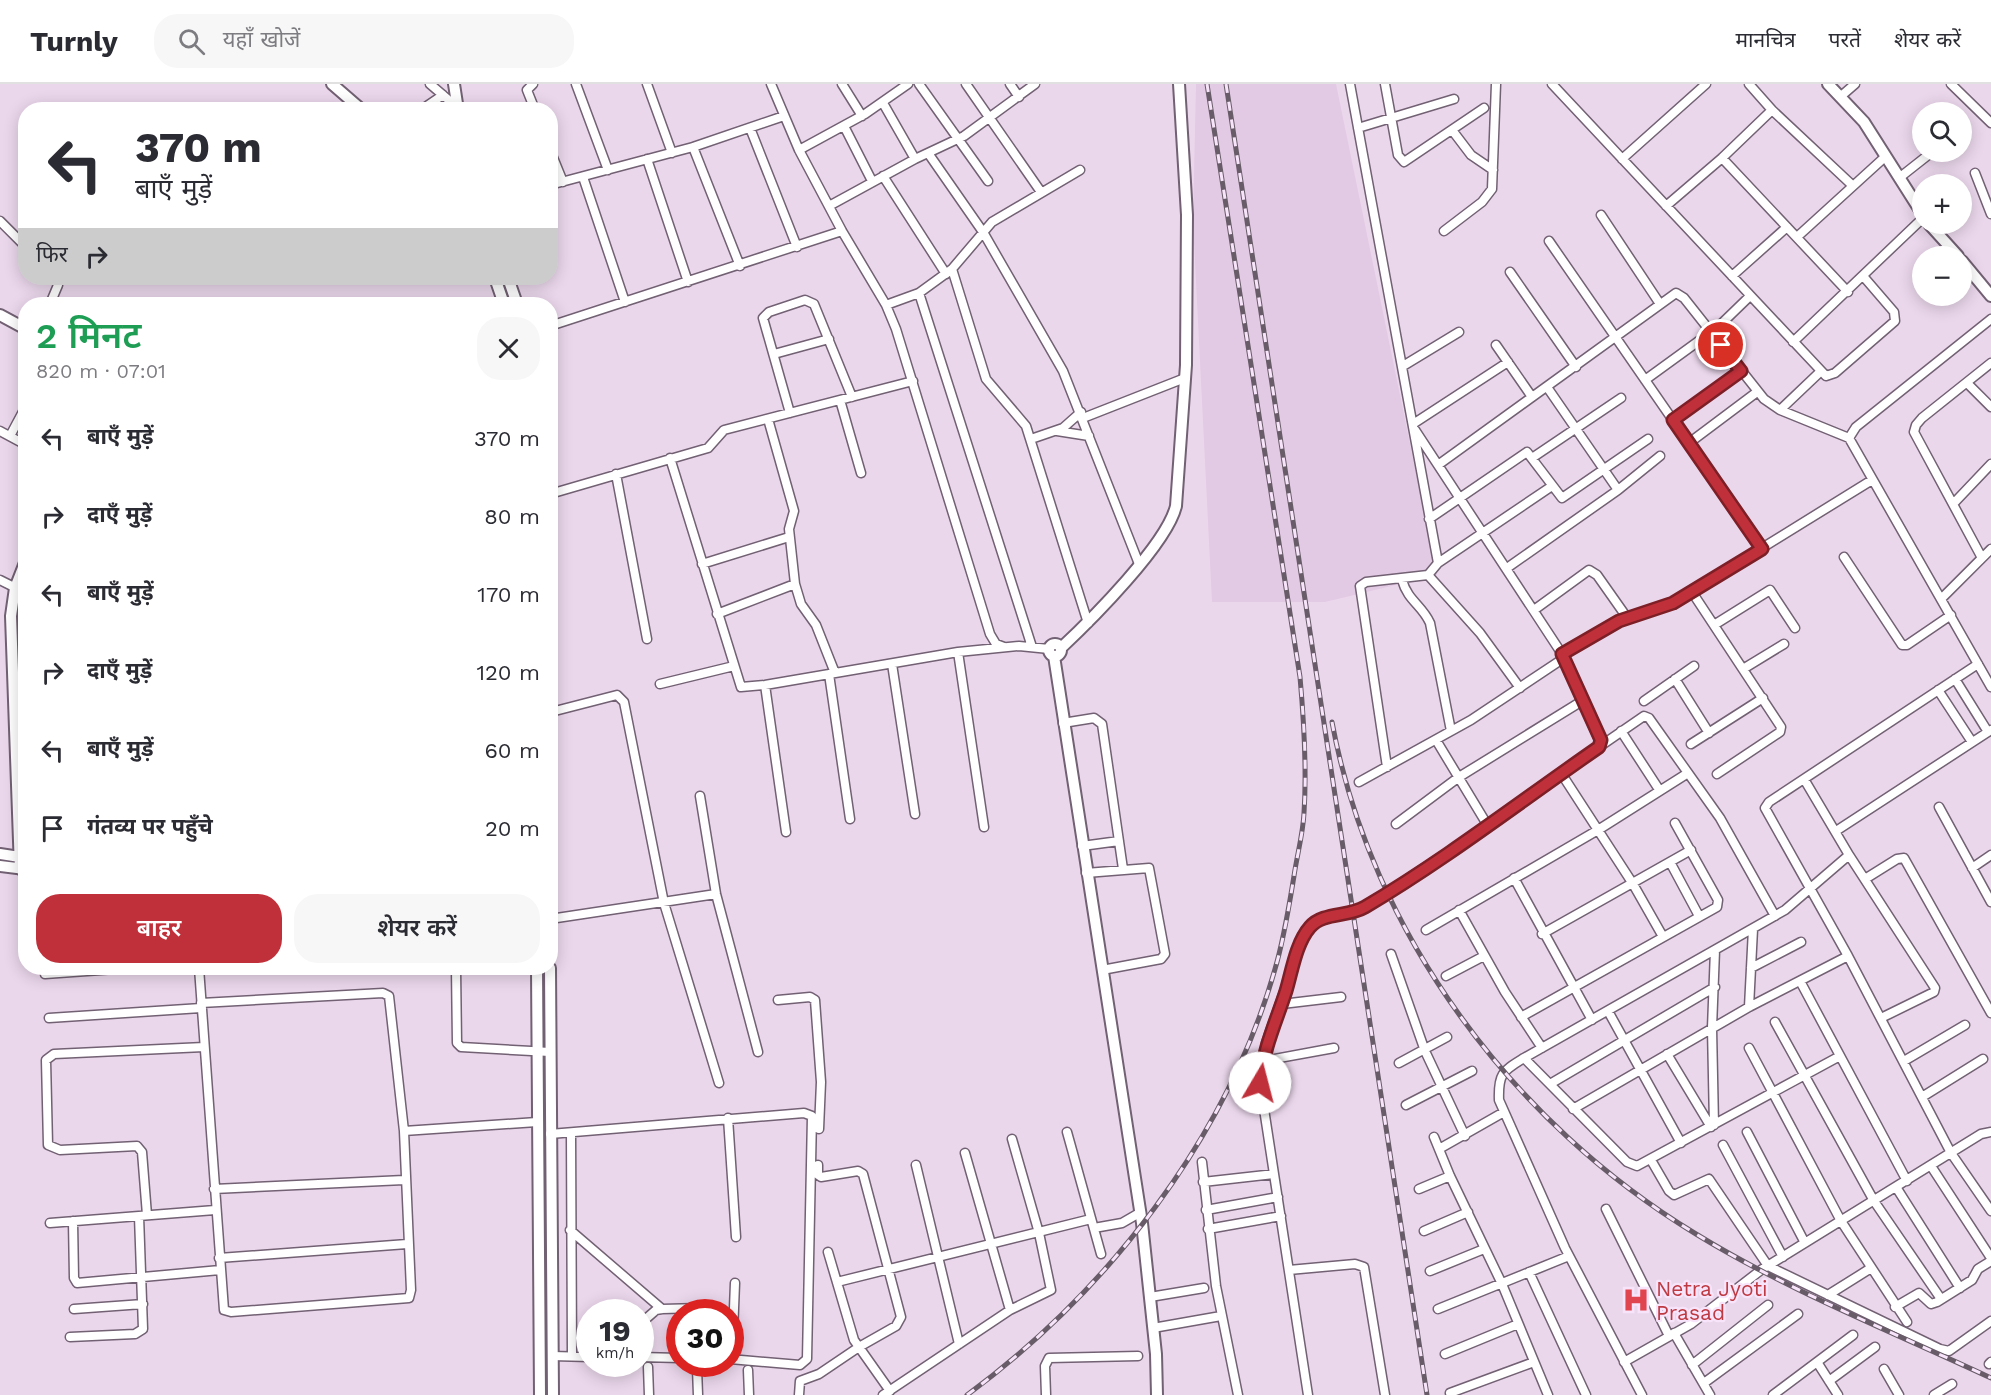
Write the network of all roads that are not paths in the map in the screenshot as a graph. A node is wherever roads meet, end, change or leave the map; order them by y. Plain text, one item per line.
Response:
1 (332, 84) edge
2 (430, 84) edge
3 (454, 84) edge
4 (533, 84) edge
5 (576, 84) edge
6 (647, 84) edge
7 (771, 84) edge
8 (842, 84) edge
9 (908, 84) edge
10 (919, 84) edge
11 (966, 84) edge
12 (1010, 84) edge
13 (1035, 84) edge
14 (1179, 84) edge
15 (1350, 84) edge
16 (1385, 84) edge
17 (1496, 84) edge
18 (1552, 84) edge
19 (1706, 84) edge
20 (1749, 84) edge
21 (1828, 84) edge
22 (1855, 84) edge
23 (1951, 84) edge
24 (443, 95) junction
25 (1018, 97) junction
26 (1840, 97) junction
27 (1454, 99) dead end
28 (353, 102) edge
29 (433, 102) edge
30 (450, 102) edge
31 (457, 102) edge
32 (532, 102) edge
33 (883, 103) junction
34 (1484, 108) dead end
35 (1772, 110) junction
36 (784, 116) junction
37 (862, 116) junction
38 (989, 118) junction
39 (1391, 118) junction
40 (1991, 123) edge
41 (844, 126) junction
42 (750, 128) junction
43 (1358, 128) junction
44 (1452, 130) junction
45 (958, 139) junction
46 (693, 147) junction
47 (799, 150) junction
48 (672, 153) junction
49 (928, 153) junction
50 (1886, 156) junction
51 (1722, 158) junction
52 (647, 159) junction
53 (915, 159) junction
54 (1623, 159) junction
55 (1919, 162) edge
56 (558, 170) edge
57 (608, 170) junction
58 (1080, 170) dead end
59 (1493, 170) junction
60 (1975, 173) dead end
61 (883, 176) junction
62 (583, 177) junction
63 (1899, 178) junction
64 (988, 181) dead end
65 (563, 182) junction
66 (872, 182) junction
67 (558, 183) edge
68 (1852, 185) junction
69 (1041, 192) junction
70 (1912, 199) edge
71 (829, 206) junction
72 (1666, 206) junction
73 (1991, 214) edge
74 (1601, 215) dead end
75 (0, 221) edge
76 (1787, 227) junction
77 (1912, 228) edge
78 (842, 231) junction
79 (1444, 231) dead end
80 (983, 232) junction
81 (1938, 234) edge
82 (1797, 237) junction
83 (18, 239) edge
84 (1549, 241) dead end
85 (1949, 246) edge
86 (797, 247) junction
87 (740, 266) junction
88 (949, 272) junction
89 (1510, 272) dead end
90 (1972, 273) edge
91 (1732, 276) junction
92 (1863, 276) junction
93 (688, 282) junction
94 (1848, 292) junction
95 (920, 293) junction
96 (1750, 296) junction
97 (1991, 296) edge
98 (625, 302) junction
99 (1659, 304) junction
100 (886, 305) junction
101 (1, 318) edge
102 (1991, 319) edge
103 (558, 323) edge
104 (18, 325) edge
105 (1459, 332) dead end
106 (1711, 332) junction
107 (1615, 336) junction
108 (829, 339) junction
109 (1793, 342) junction
110 (1497, 345) dead end
111 (774, 354) junction
112 (1508, 362) junction
113 (1991, 363) edge
114 (1403, 366) junction
115 (1576, 367) junction
116 (1741, 371) junction
117 (1820, 372) junction
118 (1185, 378) junction
119 (1646, 380) junction
120 (913, 381) junction
121 (1967, 383) junction
122 (1547, 387) junction
123 (1757, 392) junction
124 (852, 397) junction
125 (1532, 397) junction
126 (1621, 398) dead end
127 (840, 400) junction
128 (1991, 407) edge
129 (1780, 410) junction
130 (790, 413) junction
131 (1082, 415) junction
132 (768, 418) junction
133 (1673, 420) junction
134 (18, 421) edge
135 (1575, 426) junction
136 (1414, 427) junction
137 (0, 431) edge
138 (1056, 431) junction
139 (10, 436) junction
140 (1089, 436) junction
141 (1849, 438) junction
142 (1031, 439) junction
143 (1648, 439) dead end
144 (18, 440) edge
145 (1689, 443) junction
146 (1660, 456) dead end
147 (670, 458) junction
148 (1532, 458) junction
149 (1991, 464) edge
150 (1438, 465) junction
151 (1603, 469) junction
152 (861, 473) dead end
153 (616, 474) junction
154 (1872, 480) junction
155 (1552, 486) junction
156 (1618, 490) junction
157 (558, 492) edge
158 (1460, 498) junction
159 (1953, 504) junction
160 (1429, 519) junction
161 (1484, 533) junction
162 (789, 537) junction
163 (1762, 549) junction
164 (1991, 549) edge
165 (1844, 557) dead end
166 (1982, 558) junction
167 (1438, 563) junction
168 (702, 564) junction
169 (1139, 564) junction
170 (1507, 568) junction
171 (1428, 575) junction
172 (0, 580) edge
173 (18, 580) edge
174 (1401, 580) junction
175 (795, 584) junction
176 (15, 588) junction
177 (18, 589) edge
178 (1692, 592) junction
179 (1942, 598) junction
180 (1534, 610) junction
181 (717, 614) junction
182 (1951, 615) junction
183 (1628, 619) junction
184 (1088, 623) junction
185 (1714, 625) junction
186 (1795, 628) dead end
187 (647, 639) dead end
188 (1784, 644) dead end
189 (1004, 647) junction
190 (1032, 647) junction
191 (1054, 651) junction
192 (958, 652) junction
193 (1563, 656) junction
194 (892, 664) junction
195 (1978, 664) junction
196 (734, 666) junction
197 (1694, 666) dead end
198 (1743, 669) junction
199 (832, 674) junction
200 (1675, 679) junction
201 (1955, 679) junction
202 (660, 684) dead end
203 (765, 685) junction
204 (1991, 687) edge
205 (1520, 688) junction
206 (1938, 690) junction
207 (1763, 698) junction
208 (1582, 701) junction
209 (1644, 701) dead end
210 (558, 710) edge
211 (1063, 723) junction
212 (1451, 731) junction
213 (1990, 731) edge
214 (1621, 732) junction
215 (1710, 733) junction
216 (1436, 740) junction
217 (1972, 742) junction
218 (1692, 744) dead end
219 (1599, 747) junction
220 (18, 757) edge
221 (1387, 767) junction
222 (1561, 773) junction
223 (1688, 773) junction
224 (1717, 774) dead end
225 (1460, 777) junction
226 (1804, 779) junction
227 (1359, 782) dead end
228 (1660, 791) junction
229 (700, 796) dead end
230 (1939, 807) dead end
231 (915, 814) dead end
232 (850, 819) dead end
233 (1675, 823) dead end
234 (1396, 824) dead end
235 (1488, 826) junction
236 (984, 827) dead end
237 (1598, 830) junction
238 (1836, 831) junction
239 (786, 832) dead end
240 (1119, 841) junction
241 (1082, 846) junction
242 (1690, 850) junction
243 (0, 854) edge
244 (1849, 855) junction
245 (1991, 855) edge
246 (18, 856) edge
247 (1670, 862) junction
248 (0, 866) edge
249 (18, 868) edge
250 (1972, 868) junction
251 (1123, 869) junction
252 (1086, 873) junction
253 (1514, 879) junction
254 (1864, 879) junction
255 (1633, 884) junction
256 (1809, 889) junction
257 (716, 894) junction
258 (1991, 902) edge
259 (664, 903) junction
260 (1459, 910) junction
261 (1699, 916) junction
262 (1775, 916) junction
263 (558, 918) edge
264 (1753, 929) junction
265 (1426, 930) dead end
266 (1542, 934) junction
267 (1662, 935) junction
268 (1801, 942) dead end
269 (1715, 950) junction
270 (1391, 954) dead end
271 (1484, 956) junction
272 (1848, 956) junction
273 (1751, 968) junction
274 (1102, 970) junction
275 (199, 975) edge
276 (456, 975) edge
277 (537, 975) edge
278 (550, 975) edge
279 (1446, 976) dead end
280 (1800, 981) junction
281 (1715, 987) junction
282 (1573, 988) junction
283 (1341, 996) dead end
284 (778, 1000) dead end
285 (1282, 1004) junction
286 (201, 1005) junction
287 (1749, 1007) junction
288 (1608, 1011) junction
289 (1991, 1013) edge
290 (1521, 1017) junction
291 (49, 1018) dead end
292 (1881, 1018) junction
293 (1592, 1020) junction
294 (1775, 1022) dead end
295 (1965, 1025) dead end
296 (1712, 1028) junction
297 (1447, 1037) dead end
298 (1624, 1041) junction
299 (204, 1047) junction
300 (1334, 1048) dead end
301 (1542, 1048) junction
302 (1749, 1048) dead end
303 (537, 1051) junction
304 (1425, 1051) junction
305 (550, 1052) junction
306 (758, 1052) dead end
307 (1667, 1054) junction
308 (1840, 1056) junction
309 (1524, 1058) junction
310 (1983, 1059) dead end
311 (1263, 1061) junction
312 (1904, 1061) junction
313 (1399, 1063) dead end
314 (1640, 1070) junction
315 (1472, 1071) dead end
316 (1805, 1075) junction
317 (719, 1083) dead end
318 (1550, 1084) junction
319 (1440, 1087) junction
320 (1773, 1092) junction
321 (1922, 1097) junction
322 (1406, 1105) dead end
323 (1573, 1109) junction
324 (1504, 1112) junction
325 (728, 1118) junction
326 (537, 1122) junction
327 (1713, 1126) junction
328 (404, 1131) junction
329 (1066, 1132) dead end
330 (1746, 1132) dead end
331 (1991, 1132) edge
332 (571, 1133) junction
333 (550, 1134) junction
334 (1465, 1136) junction
335 (1434, 1137) dead end
336 (1012, 1139) dead end
337 (1681, 1143) junction
338 (1723, 1145) dead end
339 (1439, 1149) junction
340 (965, 1153) dead end
341 (1951, 1153) junction
342 (1652, 1160) junction
343 (1202, 1162) dead end
344 (916, 1165) dead end
345 (1931, 1166) junction
346 (1274, 1174) junction
347 (1450, 1176) junction
348 (404, 1180) junction
349 (1907, 1181) junction
350 (1203, 1182) junction
351 (1896, 1187) junction
352 (214, 1189) junction
353 (1419, 1189) dead end
354 (1278, 1197) junction
355 (1874, 1201) junction
356 (1606, 1209) dead end
357 (215, 1210) junction
358 (1206, 1210) junction
359 (1991, 1211) edge
360 (1141, 1212) junction
361 (1468, 1212) junction
362 (1281, 1215) junction
363 (143, 1216) junction
364 (73, 1221) junction
365 (1841, 1221) junction
366 (50, 1223) dead end
367 (1092, 1224) junction
368 (1208, 1229) junction
369 (570, 1230) junction
370 (1424, 1231) dead end
371 (1039, 1233) junction
372 (736, 1237) dead end
373 (1805, 1243) junction
374 (406, 1244) junction
375 (991, 1245) junction
376 (1484, 1248) junction
377 (828, 1252) dead end
378 (1101, 1254) dead end
379 (1569, 1256) junction
380 (1783, 1257) junction
381 (219, 1258) junction
382 (939, 1258) junction
383 (1991, 1259) edge
384 (1768, 1266) junction
385 (1871, 1268) junction
386 (889, 1269) junction
387 (220, 1270) junction
388 (1289, 1270) junction
389 (1430, 1271) dead end
390 (1529, 1272) junction
391 (142, 1278) junction
392 (837, 1282) junction
393 (735, 1283) dead end
394 (1502, 1284) junction
395 (1204, 1288) dead end
396 (1960, 1288) junction
397 (1828, 1295) junction
398 (1150, 1297) junction
399 (734, 1299) edge
400 (1941, 1299) junction
401 (143, 1304) junction
402 (1768, 1305) dead end
403 (1895, 1307) junction
404 (74, 1309) dead end
405 (662, 1309) junction
406 (666, 1309) edge
407 (1438, 1309) dead end
408 (1010, 1310) junction
409 (654, 1312) edge
410 (1798, 1314) dead end
411 (1221, 1316) junction
412 (1991, 1321) edge
413 (1907, 1322) dead end
414 (1518, 1324) junction
415 (1153, 1328) junction
416 (1672, 1335) junction
417 (1853, 1335) dead end
418 (70, 1337) dead end
419 (959, 1344) junction
420 (859, 1347) junction
421 (1875, 1347) dead end
422 (1445, 1354) dead end
423 (552, 1356) junction
424 (572, 1356) junction
425 (576, 1356) edge
426 (1138, 1356) dead end
427 (744, 1360) edge
428 (1534, 1362) junction
429 (1624, 1362) junction
430 (1817, 1362) junction
431 (1692, 1365) junction
432 (1884, 1369) dead end
433 (748, 1370) dead end
434 (648, 1377) edge
435 (697, 1377) edge
436 (1829, 1381) junction
437 (1704, 1383) junction
438 (1948, 1389) edge
439 (887, 1393) edge
440 (1450, 1393) dead end
441 (540, 1395) edge
442 (553, 1395) edge
443 (649, 1395) edge
444 (698, 1395) edge
445 (749, 1395) edge
446 (799, 1395) edge
447 (1047, 1395) edge
448 (1157, 1395) edge
449 (1238, 1395) edge
450 (1308, 1395) edge
451 (1385, 1395) edge
452 (1548, 1395) edge
453 (1586, 1395) edge
454 (1642, 1395) edge
455 (1710, 1395) edge
456 (1773, 1395) edge
457 (1838, 1395) edge
458 (1899, 1395) edge
459 (1934, 1395) edge

1 - 28 street
2 - 24 street
3 - 31 street
4 - 32 street
5 - 57 street
6 - 48 street
7 - 36 street
8 - 37 street
9 - 33 street
10 - 45 street
11 - 38 street
12 - 25 street
13 - 25 street
14 - 118 street
15 - 43 street
16 - 39 street
17 - 59 street
18 - 54 street
19 - 54 street
20 - 35 street
21 - 26 street
22 - 26 street
23 - 40 street
24 - 29 street
24 - 30 street
25 - 38 street
26 - 50 street
27 - 39 street
33 - 37 street
33 - 53 street
34 - 44 street
35 - 51 street
35 - 68 street
36 - 42 street
36 - 47 street
37 - 41 street
38 - 45 street
38 - 69 street
39 - 43 street
39 - 44 street
41 - 47 street
41 - 66 street
42 - 46 street
42 - 86 street
43 - 114 street
44 - 59 street
45 - 49 street
45 - 64 street
46 - 48 street
46 - 87 street
47 - 71 street
48 - 52 street
49 - 53 street
49 - 80 street
50 - 63 street
50 - 68 street
51 - 72 street
51 - 76 street
52 - 57 street
52 - 93 street
53 - 61 street
54 - 72 street
55 - 63 street
56 - 65 street
57 - 62 street
58 - 69 street
59 - 79 street
60 - 73 street
61 - 66 street
61 - 88 street
62 - 65 street
62 - 98 street
63 - 70 street
65 - 67 street
66 - 71 street
68 - 82 street
69 - 80 street
71 - 78 street
72 - 91 street
74 - 99 street
75 - 83 street
76 - 82 street
76 - 91 street
77 - 92 street
78 - 86 street
78 - 100 street
80 - 88 street
80 - 131 street
81 - 85 street
82 - 94 street
84 - 107 street
86 - 87 street
87 - 93 street
88 - 95 street
88 - 142 street
89 - 115 street
90 - 97 street
91 - 96 street
92 - 94 street
92 - 117 street
93 - 98 street
94 - 109 street
95 - 100 street
95 - 190 street
96 - 106 street
96 - 109 street
98 - 103 street
99 - 106 street
99 - 107 street
100 - 120 street
101 - 104 street
102 - 141 street
105 - 114 street
106 - 116 street
106 - 119 street
107 - 115 street
107 - 119 street
108 - 111 street
108 - 111 street
108 - 124 street
109 - 117 street
110 - 112 street
111 - 130 street
112 - 125 street
112 - 136 street
113 - 121 street
114 - 136 street
115 - 122 street
116 - 123 street
116 - 133 street
117 - 129 street
118 - 131 street
118 - 169 street
119 - 133 street
120 - 124 street
120 - 189 street
121 - 128 street
121 - 159 street
122 - 125 street
122 - 135 street
123 - 129 street
123 - 145 street
124 - 127 street
125 - 150 street
126 - 135 street
127 - 130 street
127 - 152 street
129 - 141 street
130 - 132 street
131 - 138 street
131 - 140 street
132 - 147 street
132 - 162 street
133 - 145 street
134 - 139 street
135 - 148 street
135 - 151 street
136 - 150 street
136 - 160 street
137 - 139 street
138 - 140 street
138 - 142 street
139 - 144 street
140 - 169 street
141 - 154 street
142 - 184 street
143 - 151 street
145 - 163 street
146 - 156 street
147 - 153 street
147 - 168 street
148 - 155 street
148 - 158 street
149 - 159 street
150 - 158 street
151 - 155 street
151 - 156 street
153 - 157 street
153 - 187 street
154 - 163 street
154 - 179 street
155 - 161 street
156 - 170 street
158 - 160 street
158 - 161 street
159 - 166 street
160 - 167 street
161 - 167 street
161 - 170 street
162 - 168 street
162 - 175 street
163 - 178 street
164 - 166 street
165 - 182 street
166 - 179 street
167 - 171 street
168 - 181 street
169 - 184 street
170 - 180 street
171 - 174 street
171 - 205 street
172 - 176 street
173 - 176 street
174 - 212 street
174 - 221 street
175 - 181 street
175 - 199 street
176 - 177 street
176 - 220 street
178 - 183 street
178 - 185 street
179 - 182 street
180 - 183 street
180 - 193 street
181 - 196 street
182 - 195 street
183 - 193 street
184 - 191 street
185 - 186 street
185 - 198 street
188 - 198 street
189 - 190 street
189 - 192 street
190 - 191 street
191 - 211 street
192 - 194 street
192 - 236 street
193 - 205 street
193 - 208 street
194 - 199 street
194 - 231 street
195 - 201 street
195 - 204 street
196 - 202 street
196 - 203 street
197 - 200 street
198 - 207 street
199 - 203 street
199 - 232 street
200 - 209 street
200 - 215 street
201 - 206 street
201 - 213 street
203 - 239 street
205 - 212 street
206 - 217 street
206 - 226 street
207 - 215 street
207 - 224 street
208 - 219 street
208 - 225 street
210 - 259 street
211 - 240 street
211 - 241 street
212 - 216 street
213 - 217 street
214 - 219 street
214 - 223 street
214 - 228 street
215 - 218 street
216 - 221 street
216 - 225 street
217 - 238 street
219 - 222 street
221 - 227 street
222 - 235 street
222 - 237 street
223 - 228 street
223 - 262 street
225 - 234 street
225 - 235 street
226 - 238 street
226 - 256 street
228 - 237 street
229 - 257 street
230 - 250 street
233 - 242 street
235 - 285 street
237 - 253 street
237 - 255 street
238 - 244 street
240 - 241 street
240 - 251 street
241 - 252 street
242 - 247 street
242 - 261 street
243 - 246 street
244 - 254 street
244 - 256 street
245 - 250 street
247 - 255 street
247 - 261 street
248 - 249 street
250 - 258 street
251 - 252 street
251 - 274 street
252 - 274 street
253 - 260 street
253 - 266 street
254 - 289 street
254 - 292 street
255 - 266 street
255 - 267 street
256 - 262 street
256 - 272 street
257 - 259 street
257 - 306 street
259 - 263 street
259 - 317 street
260 - 265 street
260 - 271 street
261 - 267 street
262 - 264 street
264 - 269 street
264 - 273 street
266 - 282 street
267 - 282 street
268 - 273 street
269 - 281 street
269 - 288 street
270 - 304 street
271 - 279 street
271 - 290 street
272 - 280 street
272 - 292 street
273 - 287 street
274 - 360 street
275 - 286 street
276 - 303 street
277 - 303 street
278 - 305 street
280 - 287 street
280 - 308 street
281 - 296 street
281 - 298 street
282 - 290 street
282 - 293 street
283 - 285 street
284 - 386 street
285 - 311 street
286 - 291 street
286 - 299 street
286 - 328 street
287 - 296 street
288 - 293 street
288 - 298 street
290 - 301 street
292 - 312 street
293 - 301 street
294 - 316 street
295 - 312 street
296 - 307 street
296 - 327 street
297 - 304 street
298 - 314 street
298 - 318 street
299 - 352 street
299 - 363 street
300 - 311 street
301 - 309 street
302 - 320 street
303 - 305 street
303 - 326 street
304 - 313 street
304 - 319 street
305 - 333 street
307 - 314 street
307 - 327 street
308 - 316 street
308 - 349 street
309 - 318 street
309 - 324 street
310 - 321 street
311 - 346 street
312 - 321 street
314 - 323 street
314 - 337 street
315 - 319 street
316 - 320 street
316 - 355 street
318 - 323 street
319 - 322 street
319 - 334 street
320 - 327 street
320 - 365 street
321 - 341 street
323 - 342 street
324 - 334 street
324 - 379 street
325 - 332 street
325 - 372 street
325 - 427 street
326 - 328 street
326 - 441 street
327 - 337 street
328 - 348 street
329 - 367 street
330 - 373 street
331 - 341 street
332 - 333 street
332 - 369 street
333 - 423 street
334 - 339 street
335 - 339 street
336 - 371 street
337 - 342 street
338 - 380 street
339 - 347 street
340 - 375 street
341 - 345 street
341 - 359 street
342 - 384 street
343 - 350 street
344 - 382 street
345 - 349 street
345 - 383 street
346 - 350 street
346 - 354 street
347 - 353 street
347 - 361 street
348 - 352 street
348 - 374 street
349 - 351 street
350 - 358 street
351 - 355 street
351 - 396 street
352 - 357 street
354 - 358 street
354 - 362 street
355 - 365 street
355 - 400 street
356 - 416 street
357 - 363 street
357 - 381 street
358 - 368 street
360 - 367 street
360 - 398 street
361 - 370 street
361 - 376 street
362 - 368 street
362 - 388 street
363 - 364 street
363 - 391 street
364 - 366 street
364 - 391 street
365 - 373 street
365 - 385 street
367 - 371 street
367 - 378 street
368 - 411 street
369 - 405 street
369 - 424 street
371 - 375 street
371 - 408 street
373 - 380 street
374 - 381 street
374 - 387 street
375 - 382 street
375 - 408 street
376 - 389 street
376 - 394 street
377 - 392 street
379 - 390 street
379 - 429 street
380 - 384 street
381 - 387 street
382 - 386 street
382 - 419 street
383 - 396 street
384 - 397 street
384 - 416 street
385 - 397 street
385 - 403 street
386 - 392 street
386 - 420 street
387 - 391 street
388 - 450 street
388 - 451 street
390 - 394 street
390 - 453 street
391 - 401 street
392 - 420 street
393 - 399 street
394 - 407 street
394 - 414 street
395 - 398 street
396 - 400 street
397 - 412 street
398 - 415 street
400 - 403 street
401 - 404 street
401 - 418 street
402 - 431 street
403 - 413 street
405 - 406 street
405 - 409 street
408 - 419 street
410 - 437 street
411 - 415 street
411 - 449 street
414 - 422 street
414 - 428 street
415 - 448 street
416 - 429 street
416 - 431 street
417 - 430 street
419 - 439 street
420 - 439 street
420 - 446 street
421 - 436 street
423 - 424 street
423 - 442 street
424 - 425 street
426 - 447 street
428 - 440 street
428 - 452 street
429 - 454 street
430 - 436 street
430 - 456 street
431 - 437 street
432 - 458 street
433 - 445 street
434 - 443 street
435 - 444 street
436 - 457 street
437 - 455 street
438 - 459 street

